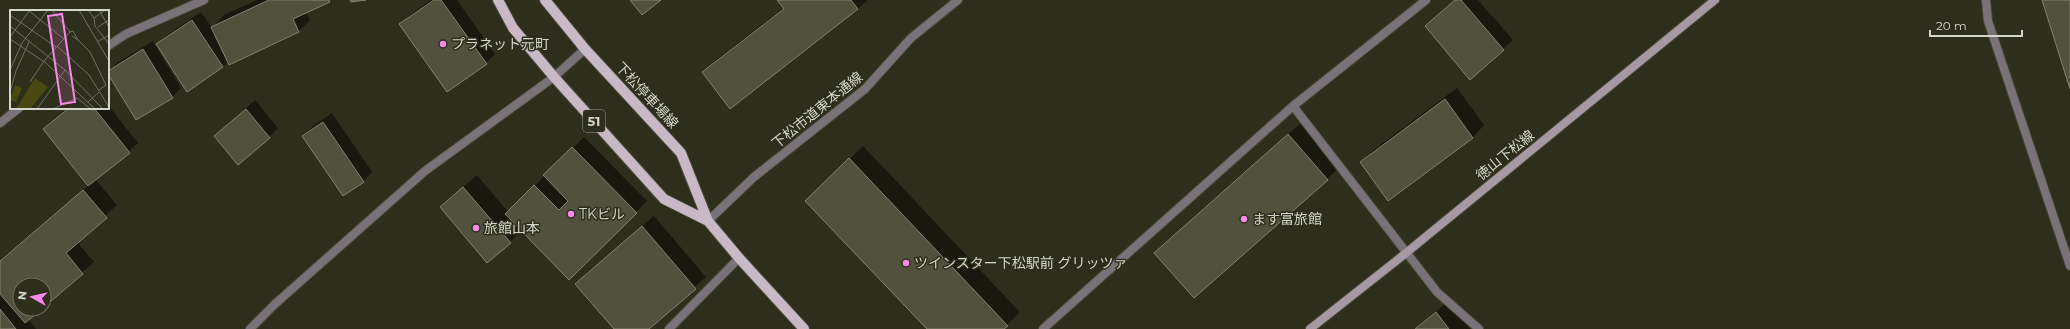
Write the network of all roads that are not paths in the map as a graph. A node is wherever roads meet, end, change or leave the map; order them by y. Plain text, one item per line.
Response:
1 (204, 0) edge
2 (498, 0) edge
3 (545, 0) edge
4 (958, 0) edge
5 (1426, 0) edge
6 (1715, 0) edge
7 (1986, 0) edge
8 (109, 45) edge
9 (585, 49) junction
10 (554, 77) junction
11 (1293, 106) junction
12 (17, 109) edge
13 (0, 123) edge
14 (708, 221) junction
15 (1406, 253) junction
16 (740, 258) junction
17 (2070, 266) edge
18 (250, 329) edge
19 (669, 329) edge
20 (804, 329) edge
21 (1043, 329) edge
22 (1310, 329) edge
23 (1479, 329) edge

1 - 8 street
2 - 10 main road, 下松停車場線 / 51
3 - 9 main road, 下松停車場線 / 51
4 - 14 street, 下松市道東本通線
5 - 11 street
6 - 15 main road, 徳山下松線
7 - 17 street
9 - 10 street
9 - 14 main road, 下松停車場線 / 51
10 - 14 main road, 下松停車場線 / 51
10 - 18 street
11 - 15 street
11 - 21 street
12 - 13 street
14 - 16 main road, 下松停車場線 / 51
15 - 22 main road, 徳山下松線
15 - 23 street
16 - 19 street
16 - 20 main road, 下松停車場線 / 51

